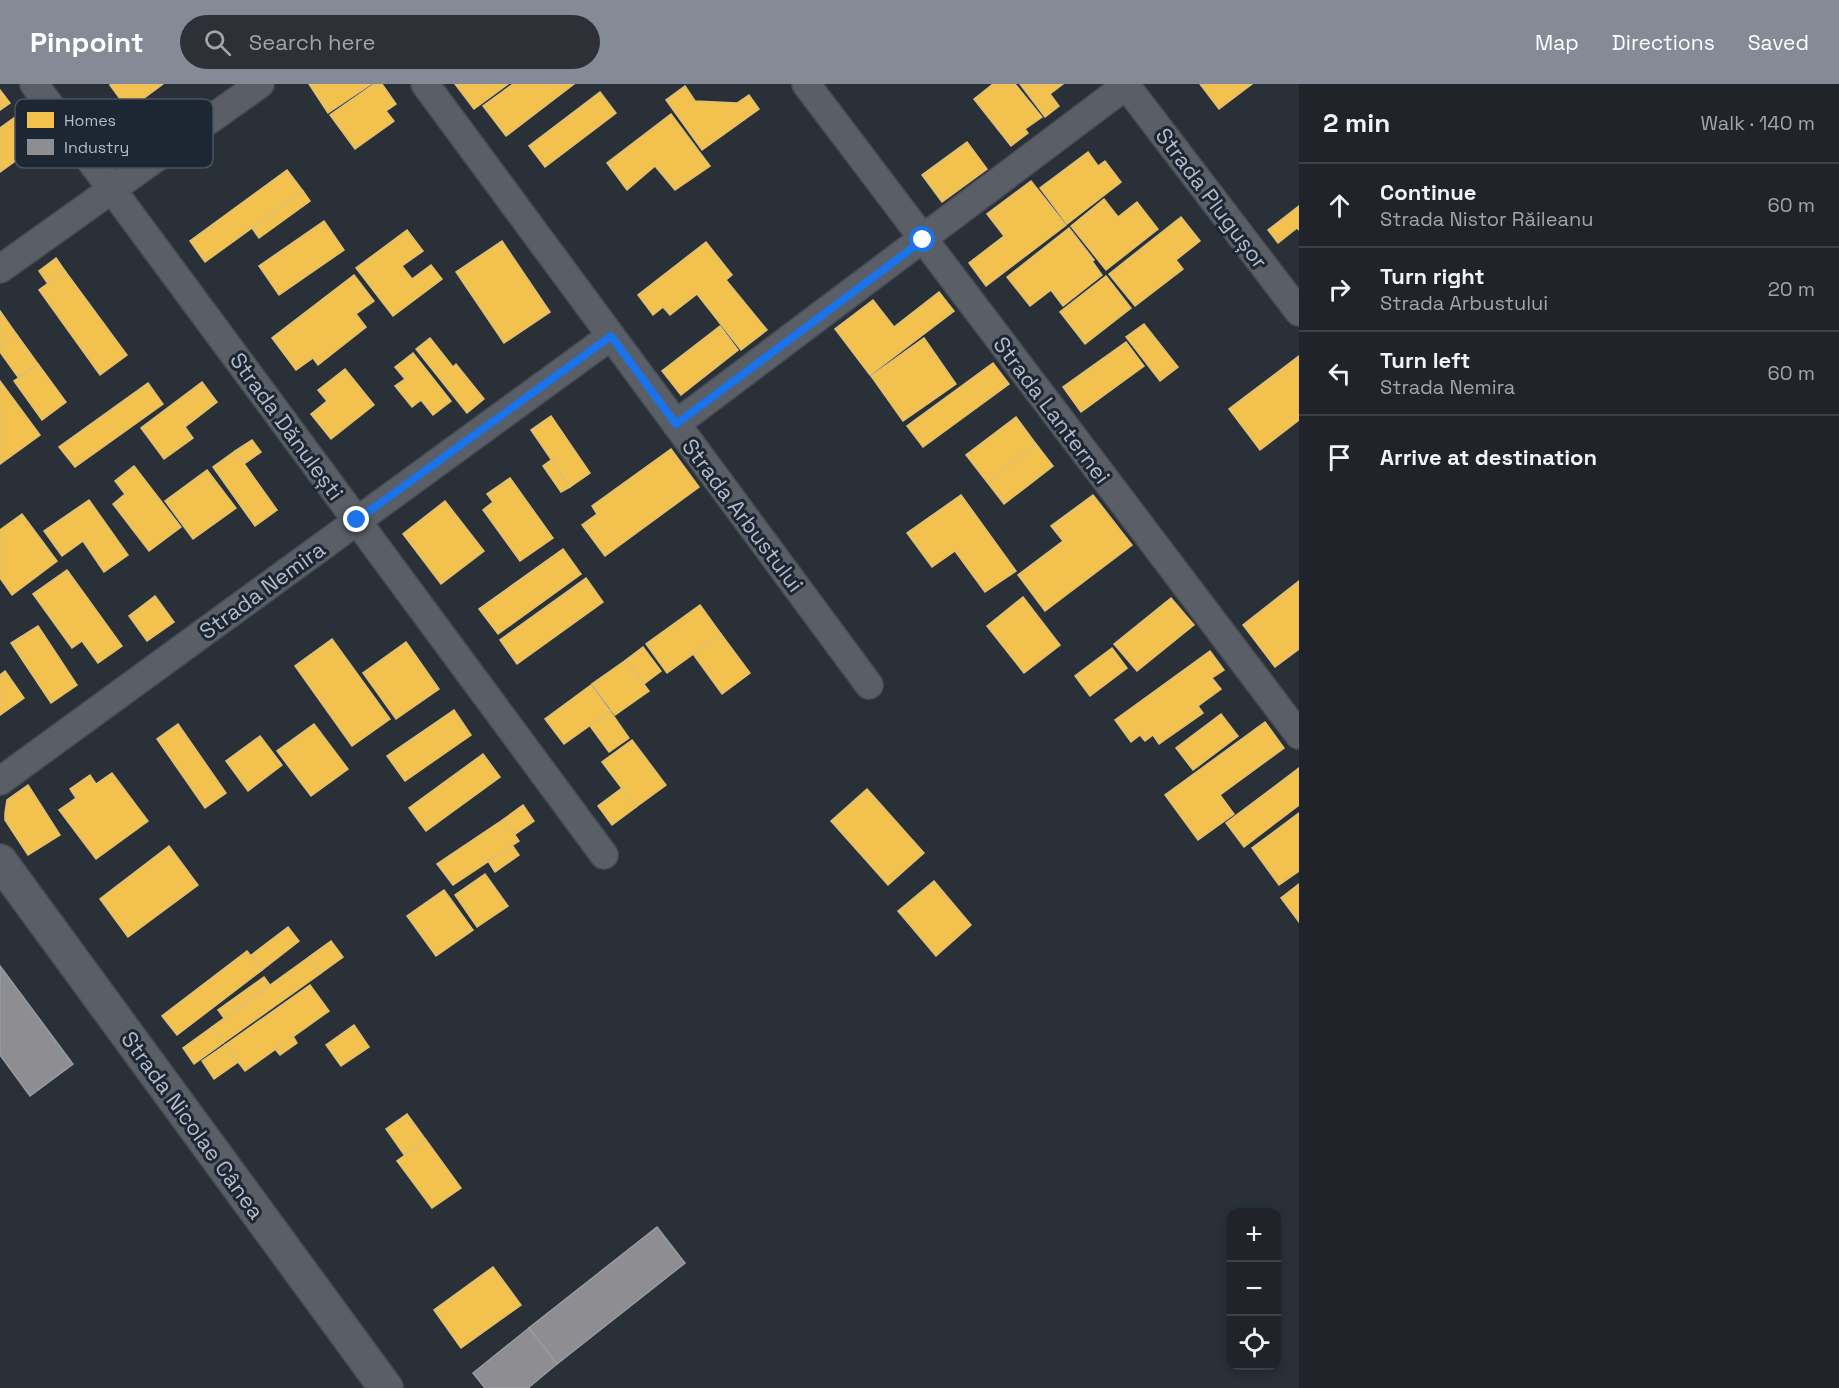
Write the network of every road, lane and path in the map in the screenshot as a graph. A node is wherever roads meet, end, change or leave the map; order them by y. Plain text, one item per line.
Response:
1 (34, 84) edge
2 (260, 84) edge
3 (425, 84) edge
4 (806, 84) edge
5 (1127, 85) edge
6 (45, 99) edge
7 (213, 118) edge
8 (96, 168) edge
9 (143, 168) edge
10 (112, 190) junction
11 (923, 240) junction
12 (0, 269) edge
13 (1299, 312) edge
14 (611, 336) junction
15 (676, 424) junction
16 (357, 520) junction
17 (869, 685) dead end
18 (1299, 735) edge
19 (0, 781) edge
20 (604, 855) dead end
21 (0, 861) edge
22 (386, 1388) edge

1 - 6 street, Strada Dănulești
2 - 7 street
3 - 14 street, Strada Arbustului
4 - 11 street, Strada Lanternei
5 - 11 street
5 - 13 street, Strada Plugușor
8 - 10 street, Strada Dănulești
9 - 10 street
10 - 12 street
10 - 16 street, Strada Dănulești
11 - 15 street
11 - 18 street, Strada Lanternei
14 - 15 street, Strada Arbustului
14 - 16 street, Strada Nemira
15 - 17 street, Strada Arbustului
16 - 19 street, Strada Nemira
16 - 20 street, Strada Dănulești
21 - 22 street, Strada Nicolae Cânea

